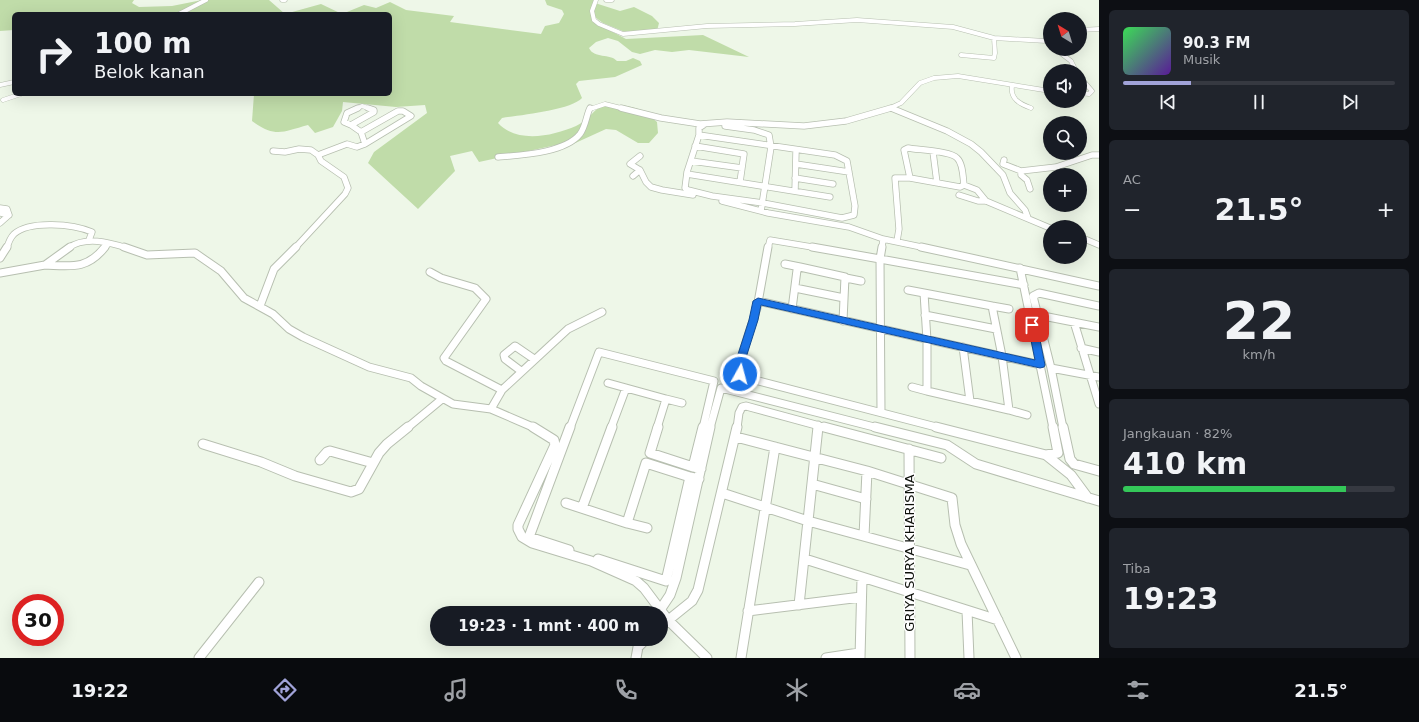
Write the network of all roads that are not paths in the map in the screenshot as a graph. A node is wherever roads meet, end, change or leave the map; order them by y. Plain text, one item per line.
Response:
1 (206, 0) edge
2 (282, 0) edge
3 (285, 0) edge
4 (596, 0) edge
5 (606, 0) edge
6 (612, 0) edge
7 (183, 12) edge
8 (1099, 29) edge
9 (1087, 30) edge
10 (994, 38) junction
11 (1043, 43) edge
12 (961, 55) dead end
13 (1064, 56) edge
14 (1072, 64) edge
15 (12, 82) edge
16 (0, 85) edge
17 (1087, 85) edge
18 (1012, 86) junction
19 (1043, 90) edge
20 (1087, 94) edge
21 (15, 96) edge
22 (3, 100) dead end
23 (891, 108) junction
24 (1031, 108) dead end
25 (707, 123) junction
26 (351, 125) junction
27 (361, 132) junction
28 (699, 136) junction
29 (365, 144) junction
30 (696, 146) junction
31 (772, 147) junction
32 (273, 151) dead end
33 (796, 151) junction
34 (933, 152) junction
35 (318, 155) junction
36 (1099, 155) edge
37 (640, 156) dead end
38 (498, 158) dead end
39 (1004, 160) dead end
40 (691, 161) junction
41 (796, 164) junction
42 (742, 168) junction
43 (640, 170) junction
44 (1021, 171) junction
45 (849, 172) junction
46 (687, 174) junction
47 (633, 176) dead end
48 (795, 178) junction
49 (910, 178) junction
50 (740, 182) junction
51 (937, 183) junction
52 (833, 184) dead end
53 (964, 185) junction
54 (766, 186) junction
55 (1030, 189) dead end
56 (795, 191) junction
57 (959, 195) dead end
58 (830, 198) dead end
59 (986, 201) junction
60 (763, 203) junction
61 (0, 208) edge
62 (762, 211) junction
63 (0, 213) edge
64 (9, 215) junction
65 (1028, 218) junction
66 (0, 223) edge
67 (1043, 225) edge
68 (883, 239) junction
69 (90, 240) junction
70 (1087, 240) edge
71 (897, 241) junction
72 (108, 244) junction
73 (1099, 245) edge
74 (0, 258) edge
75 (880, 259) junction
76 (785, 264) dead end
77 (45, 265) junction
78 (800, 267) junction
79 (1020, 268) junction
80 (430, 272) dead end
81 (0, 273) edge
82 (846, 278) junction
83 (861, 281) dead end
84 (1024, 285) junction
85 (1099, 286) edge
86 (795, 288) junction
87 (908, 290) dead end
88 (924, 293) junction
89 (844, 298) junction
90 (758, 301) junction
91 (260, 306) junction
92 (992, 306) junction
93 (1099, 306) edge
94 (792, 309) junction
95 (1009, 309) dead end
96 (602, 312) dead end
97 (925, 315) junction
98 (1038, 315) junction
99 (842, 321) junction
100 (1074, 322) junction
101 (1099, 328) edge
102 (996, 329) junction
103 (880, 330) junction
104 (927, 340) junction
105 (963, 348) junction
106 (1082, 348) junction
107 (1099, 352) edge
108 (1002, 356) junction
109 (534, 359) junction
110 (1040, 365) junction
111 (1051, 368) junction
112 (521, 370) junction
113 (1090, 375) junction
114 (1099, 377) edge
115 (608, 383) dead end
116 (912, 387) dead end
117 (626, 388) junction
118 (502, 390) junction
119 (927, 391) junction
120 (442, 399) junction
121 (666, 399) junction
122 (970, 401) junction
123 (682, 403) dead end
124 (1099, 404) edge
125 (491, 409) junction
126 (1009, 410) junction
127 (881, 412) junction
128 (1027, 415) dead end
129 (818, 425) junction
130 (736, 437) junction
131 (203, 444) dead end
132 (776, 448) junction
133 (909, 449) junction
134 (650, 453) junction
135 (1046, 454) junction
136 (815, 458) junction
137 (941, 458) dead end
138 (320, 460) dead end
139 (373, 463) junction
140 (646, 463) junction
141 (684, 464) junction
142 (697, 468) junction
143 (867, 471) junction
144 (1099, 471) edge
145 (690, 477) junction
146 (812, 484) junction
147 (909, 484) junction
148 (722, 494) junction
149 (1088, 498) junction
150 (866, 499) junction
151 (1099, 501) edge
152 (566, 503) dead end
153 (582, 508) junction
154 (766, 508) junction
155 (808, 521) junction
156 (627, 523) junction
157 (647, 528) dead end
158 (864, 536) junction
159 (909, 549) junction
160 (805, 559) junction
161 (970, 565) junction
162 (862, 578) junction
163 (259, 582) dead end
164 (909, 592) junction
165 (861, 597) junction
166 (799, 605) junction
167 (657, 606) edge
168 (664, 606) edge
169 (748, 611) junction
170 (967, 611) junction
171 (668, 620) edge
172 (998, 620) junction
173 (668, 626) edge
174 (639, 646) edge
175 (859, 656) edge
176 (199, 658) edge
177 (636, 658) edge
178 (707, 658) edge
179 (741, 658) edge
180 (826, 658) edge
181 (910, 658) edge
182 (969, 658) edge
183 (1016, 658) edge

1 - 7 street
2 - 3 street
4 - 10 street
5 - 6 street
8 - 9 street
10 - 11 street
10 - 12 street
13 - 14 street
15 - 16 street
17 - 20 street
18 - 19 street
18 - 23 street
18 - 24 street
21 - 22 street
23 - 25 street
23 - 65 street
25 - 28 street
25 - 31 street
25 - 38 street
26 - 26 street
26 - 27 street
27 - 29 street
27 - 29 street
28 - 30 street
28 - 31 street
29 - 35 street
30 - 40 street
30 - 42 street
31 - 33 street
31 - 54 street
32 - 35 street
33 - 41 street
33 - 45 street
34 - 49 street
34 - 51 street
34 - 53 street
35 - 91 street
36 - 44 street
37 - 43 street
39 - 44 street
40 - 42 street
40 - 46 street
41 - 45 street
41 - 48 street
42 - 50 street
43 - 47 street
43 - 62 street
44 - 55 street
45 - 60 street
46 - 50 street
46 - 60 street
48 - 52 street
48 - 56 street
49 - 51 street
49 - 71 street
50 - 54 street
51 - 53 street
53 - 59 street
54 - 56 street
54 - 60 street
56 - 58 street
57 - 59 street
59 - 65 street
60 - 62 street
61 - 64 street
62 - 68 street
63 - 64 street
64 - 66 street
65 - 67 street
68 - 71 street
68 - 75 street
69 - 72 street
69 - 74 street
69 - 77 street
70 - 73 street
71 - 79 street
72 - 77 street
72 - 91 street
75 - 84 street
75 - 90 street
75 - 103 street
76 - 78 street
77 - 81 street
78 - 82 street
78 - 86 street
79 - 84 street
79 - 85 street
80 - 118 street
82 - 83 street
82 - 89 street
84 - 110 street
86 - 89 street
86 - 94 street
87 - 88 street
88 - 92 street
88 - 97 street
89 - 99 street
90 - 94 street
90 - 127 street
91 - 120 street
92 - 95 street
92 - 102 street
93 - 98 street
94 - 99 street
96 - 109 street
97 - 102 street
97 - 104 street
98 - 100 street
98 - 111 street
99 - 103 street
100 - 101 street
100 - 106 street
102 - 108 street
103 - 104 street
103 - 127 street
104 - 105 street
104 - 119 street
105 - 108 street
105 - 122 street
106 - 107 street
106 - 113 street
108 - 110 street
108 - 126 street
109 - 112 street
109 - 112 street
110 - 135 street
111 - 113 street
111 - 144 street
112 - 118 street
113 - 114 street
113 - 124 street
115 - 117 street
116 - 119 street
117 - 121 street
117 - 153 street
118 - 125 street
119 - 122 street
120 - 125 street
120 - 139 street
121 - 123 street
121 - 134 street
122 - 126 street
125 - 167 street
126 - 128 street
127 - 135 street
129 - 130 street
129 - 133 street
129 - 136 street
130 - 132 street
130 - 148 street
131 - 139 street
132 - 136 street
132 - 154 street
133 - 137 street
133 - 147 street, GRIYA SURYA KHARISMA
134 - 140 street
134 - 141 street
135 - 149 street
136 - 143 street
136 - 146 street
138 - 139 street
140 - 145 street
140 - 156 street
141 - 142 street
141 - 145 street
142 - 145 street
142 - 145 street
142 - 149 street
143 - 147 street
143 - 150 street
145 - 168 street
146 - 150 street
146 - 155 street
147 - 159 street, GRIYA SURYA KHARISMA
147 - 161 street
148 - 154 street
148 - 171 street
149 - 151 street
150 - 158 street
152 - 153 street
153 - 156 street
154 - 155 street
154 - 169 street
155 - 158 street
155 - 160 street
156 - 157 street
158 - 159 street
159 - 161 street
159 - 164 street, GRIYA SURYA KHARISMA
160 - 162 street
160 - 166 street
161 - 172 street
162 - 164 street
162 - 165 street
163 - 176 street
164 - 170 street
164 - 181 street, GRIYA SURYA KHARISMA
165 - 166 street
165 - 175 street
166 - 169 street
169 - 179 street
170 - 172 street
170 - 182 street
172 - 183 street
173 - 178 street
174 - 177 street
175 - 180 street

